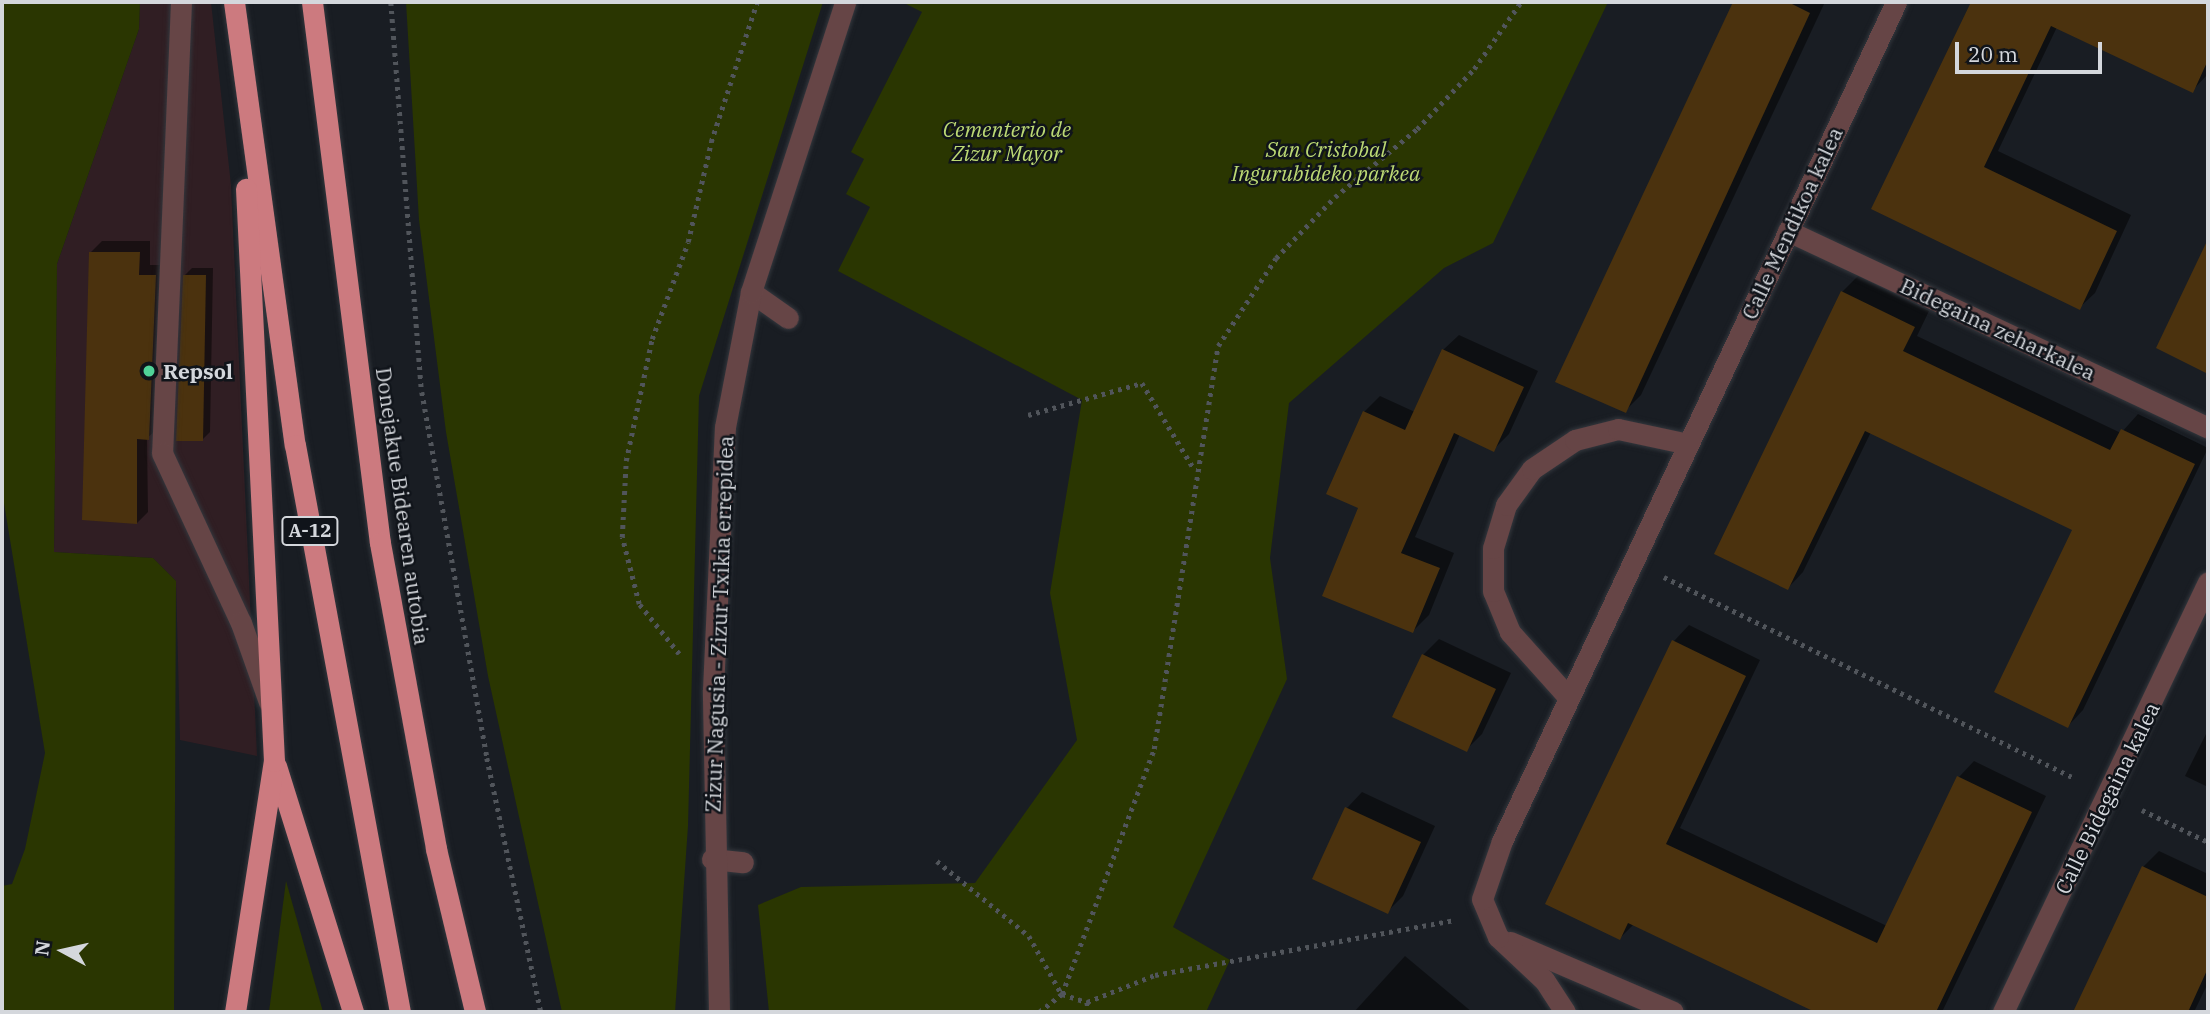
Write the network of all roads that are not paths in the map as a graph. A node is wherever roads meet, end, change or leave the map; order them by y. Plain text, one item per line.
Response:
1 (181, 2) edge
2 (234, 2) edge
3 (312, 2) edge
4 (845, 2) edge
5 (1896, 2) edge
6 (239, 47) junction
7 (1788, 231) junction
8 (751, 292) junction
9 (788, 318) dead end
10 (2208, 428) edge
11 (1688, 444) junction
12 (2208, 582) edge
13 (1569, 698) junction
14 (271, 708) junction
15 (274, 761) junction
16 (712, 859) junction
17 (743, 862) dead end
18 (1498, 937) junction
19 (235, 1012) edge
20 (353, 1012) edge
21 (400, 1012) edge
22 (475, 1012) edge
23 (719, 1012) edge
24 (1565, 1012) edge
25 (1673, 1012) edge
26 (2003, 1012) edge

1 - 14 street
2 - 6 highway, A-12
3 - 22 highway, Donejakue Bidearen autobia
4 - 8 street, Zizur Nagusia - Zizur Txikia errepidea
5 - 7 street, Calle Mendikoa kalea
6 - 14 highway
6 - 21 highway, A-12
7 - 10 street, Bidegaina zeharkalea
7 - 11 street, Calle Mendikoa kalea
8 - 9 street
8 - 16 street, Zizur Nagusia - Zizur Txikia errepidea
11 - 13 street, Calle Mendikoa kalea
11 - 13 street
12 - 26 street, Calle Bidegaina kalea
13 - 18 street, Calle Mendikoa kalea
14 - 15 highway
15 - 19 highway
15 - 20 highway
16 - 17 street
16 - 23 street, Zizur Nagusia - Zizur Txikia errepidea
18 - 24 street, Calle Mendikoa kalea
18 - 25 street

